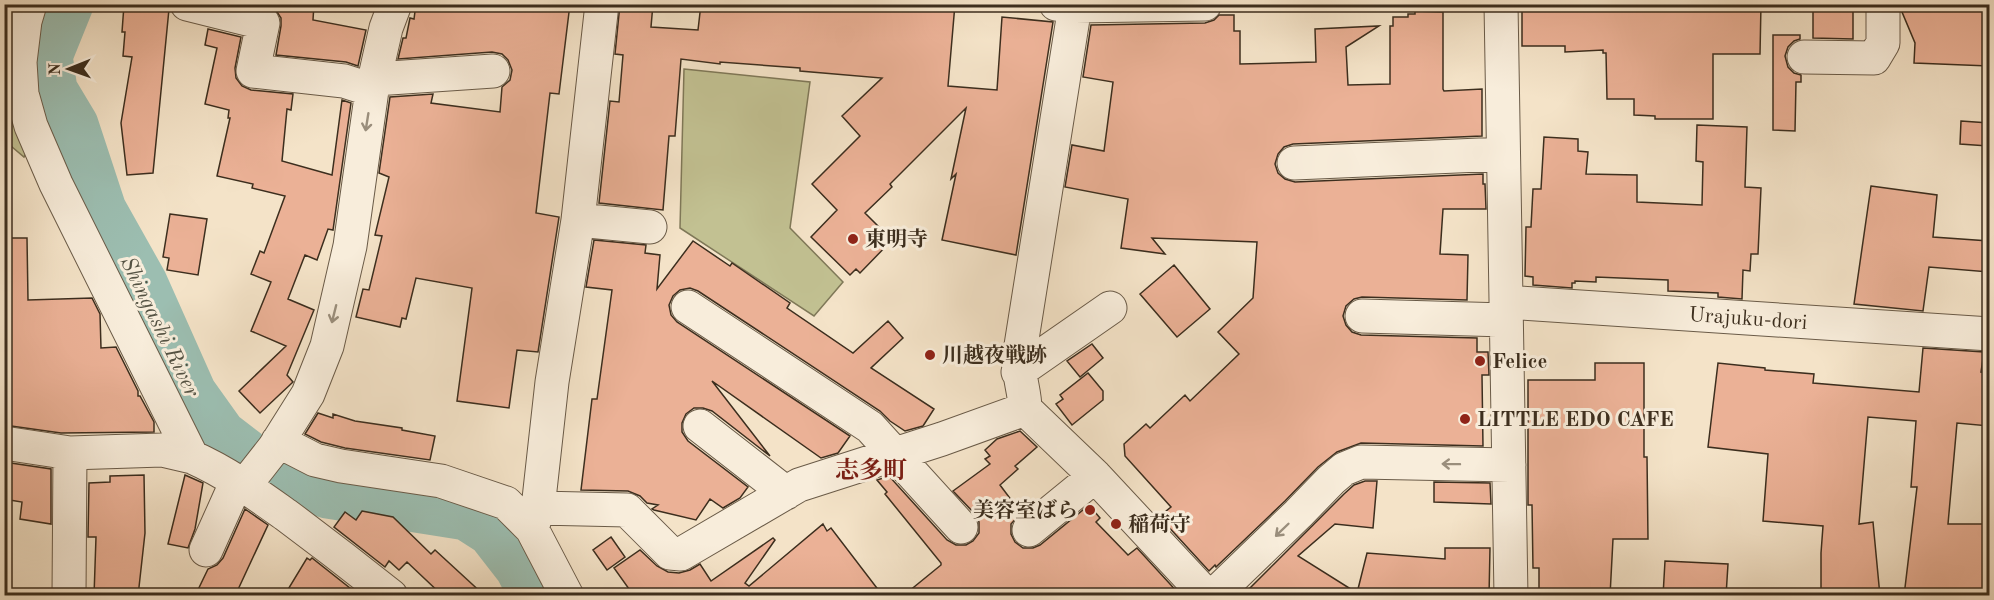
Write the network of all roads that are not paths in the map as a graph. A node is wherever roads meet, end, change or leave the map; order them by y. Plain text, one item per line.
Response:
1 (30, 4) edge
2 (187, 4) edge
3 (395, 4) edge
4 (602, 4) edge
5 (1204, 4) edge
6 (1501, 4) edge
7 (1883, 4) edge
8 (1065, 5) edge
9 (1804, 57) dead end
10 (12, 62) edge
11 (493, 70) dead end
12 (374, 85) junction
13 (1503, 154) junction
14 (1294, 163) dead end
15 (578, 220) junction
16 (650, 227) dead end
17 (687, 307) dead end
18 (1110, 308) dead end
19 (1506, 311) junction
20 (1362, 316) dead end
21 (1989, 334) edge
22 (1018, 372) junction
23 (1025, 409) junction
24 (700, 426) dead end
25 (4, 443) edge
26 (276, 445) junction
27 (70, 453) junction
28 (896, 454) junction
29 (192, 457) junction
30 (1509, 465) junction
31 (1095, 476) junction
32 (245, 480) junction
33 (786, 493) junction
34 (535, 519) junction
35 (962, 527) dead end
36 (1029, 530) dead end
37 (206, 550) dead end
38 (69, 596) edge
39 (391, 596) edge
40 (567, 596) edge
41 (1207, 596) edge
42 (1213, 596) edge
43 (1511, 596) edge

1 - 10 street
2 - 12 street
3 - 12 street
4 - 15 street
5 - 8 street
6 - 13 street
7 - 9 street
8 - 22 street
10 - 29 street
11 - 12 street
12 -> 26 street
13 - 14 street
13 - 19 street
15 - 16 street
15 - 34 street
17 - 28 street
18 - 22 street
19 - 20 street, Urajuku-dori
19 - 21 street, Urajuku-dori
19 - 30 street
22 - 23 street
23 - 28 street
23 - 31 street
24 - 33 street
25 - 27 street
26 - 32 street
26 - 34 street
27 - 29 street
27 - 38 street
28 - 33 street
28 - 35 street
29 - 32 street
30 -> 42 street
30 - 43 street
31 - 36 street
31 - 41 street
32 - 37 street
32 - 39 street
33 - 34 street
34 - 40 street

